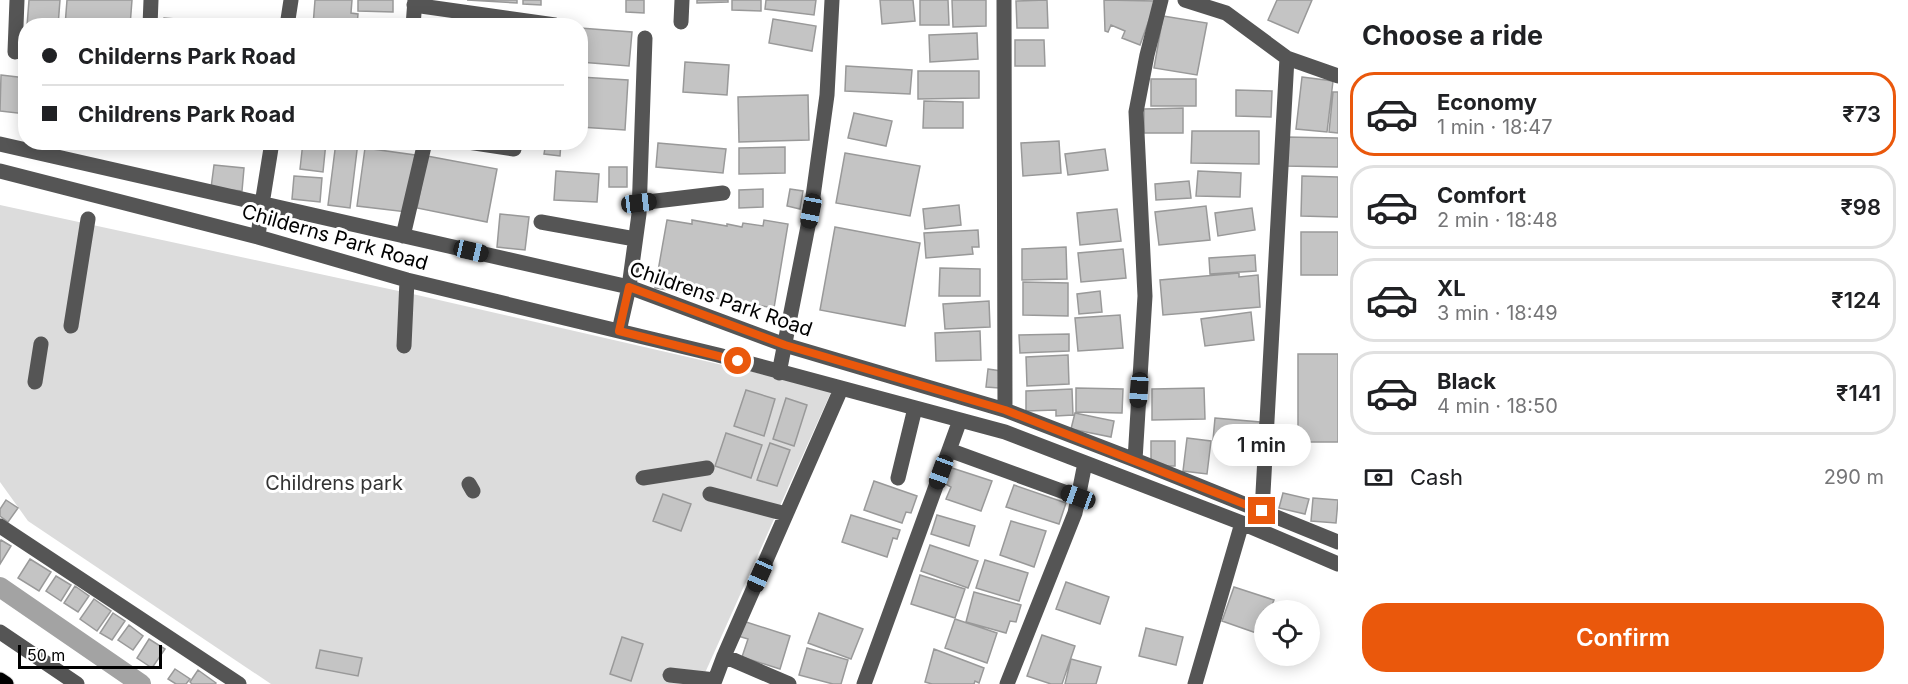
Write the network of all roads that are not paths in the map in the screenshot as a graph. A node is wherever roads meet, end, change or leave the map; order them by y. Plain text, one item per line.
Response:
1 (17, 0) edge
2 (151, 0) edge
3 (291, 0) edge
4 (682, 0) edge
5 (832, 0) edge
6 (1004, 0) edge
7 (1161, 0) edge
8 (1185, 0) edge
9 (414, 3) edge
10 (150, 18) edge
11 (288, 18) edge
12 (413, 18) edge
13 (510, 18) edge
14 (681, 22) dead end
15 (645, 38) dead end
16 (14, 52) edge
17 (1287, 58) junction
18 (1338, 76) edge
19 (0, 144) edge
20 (18, 148) edge
21 (26, 150) edge
22 (271, 150) edge
23 (423, 150) edge
24 (0, 171) edge
25 (723, 193) dead end
26 (639, 203) junction
27 (262, 204) junction
28 (88, 219) dead end
29 (542, 222) dead end
30 (403, 236) junction
31 (258, 237) junction
32 (635, 239) junction
33 (407, 280) junction
34 (629, 287) junction
35 (71, 326) dead end
36 (619, 331) junction
37 (41, 344) dead end
38 (785, 345) junction
39 (404, 346) dead end
40 (780, 373) junction
41 (35, 382) dead end
42 (841, 389) junction
43 (915, 408) junction
44 (1005, 410) junction
45 (960, 420) junction
46 (949, 450) junction
47 (1135, 460) junction
48 (1085, 463) junction
49 (707, 468) dead end
50 (898, 477) dead end
51 (643, 478) dead end
52 (710, 494) dead end
53 (1078, 497) junction
54 (1262, 511) junction
55 (786, 514) junction
56 (1242, 523) junction
57 (0, 526) edge
58 (1338, 543) edge
59 (1338, 564) edge
60 (0, 632) edge
61 (724, 656) junction
62 (670, 675) dead end
63 (0, 680) edge
64 (6, 684) edge
65 (77, 684) edge
66 (239, 684) edge
67 (789, 684) edge
68 (864, 684) edge
69 (1007, 684) edge
70 (1195, 684) edge

1 - 16 street
2 - 10 street
3 - 11 street
4 - 14 street
5 - 38 street
6 - 44 street
7 - 47 street
8 - 17 street
9 - 12 street
9 - 13 street
15 - 26 street
17 - 18 street
17 - 54 street
19 - 20 street, Childrens Park Road
21 - 27 street, Childrens Park Road
22 - 27 street
23 - 30 street
24 - 31 street, Childerns Park Road
25 - 26 street
26 - 32 street
27 - 30 street, Childrens Park Road
27 - 31 street
28 - 35 street
29 - 32 street
30 - 34 street, Childrens Park Road
31 - 33 street, Childerns Park Road
32 - 34 street
33 - 36 street, Childerns Park Road
33 - 39 street
34 - 36 street
34 - 38 street, Childrens Park Road
36 - 40 street, Childerns Park Road
37 - 41 street
38 - 40 street
38 - 44 street, Childrens Park Road
40 - 42 street, Childerns Park Road
42 - 43 street, Childerns Park Road
42 - 55 street
43 - 45 street, Childerns Park Road
43 - 50 street
44 - 47 street, Childrens Park Road
45 - 46 street
45 - 48 street, Childerns Park Road
46 - 53 street
46 - 68 street
47 - 54 street, Childrens Park Road
48 - 53 street
48 - 56 street, Childerns Park Road
49 - 51 street
52 - 55 street
53 - 69 street
54 - 58 street, Childrens Park Road
55 - 61 street
56 - 59 street, Childerns Park Road
56 - 70 street
57 - 66 street
60 - 65 street
61 - 62 street
61 - 67 street
63 - 64 main road

